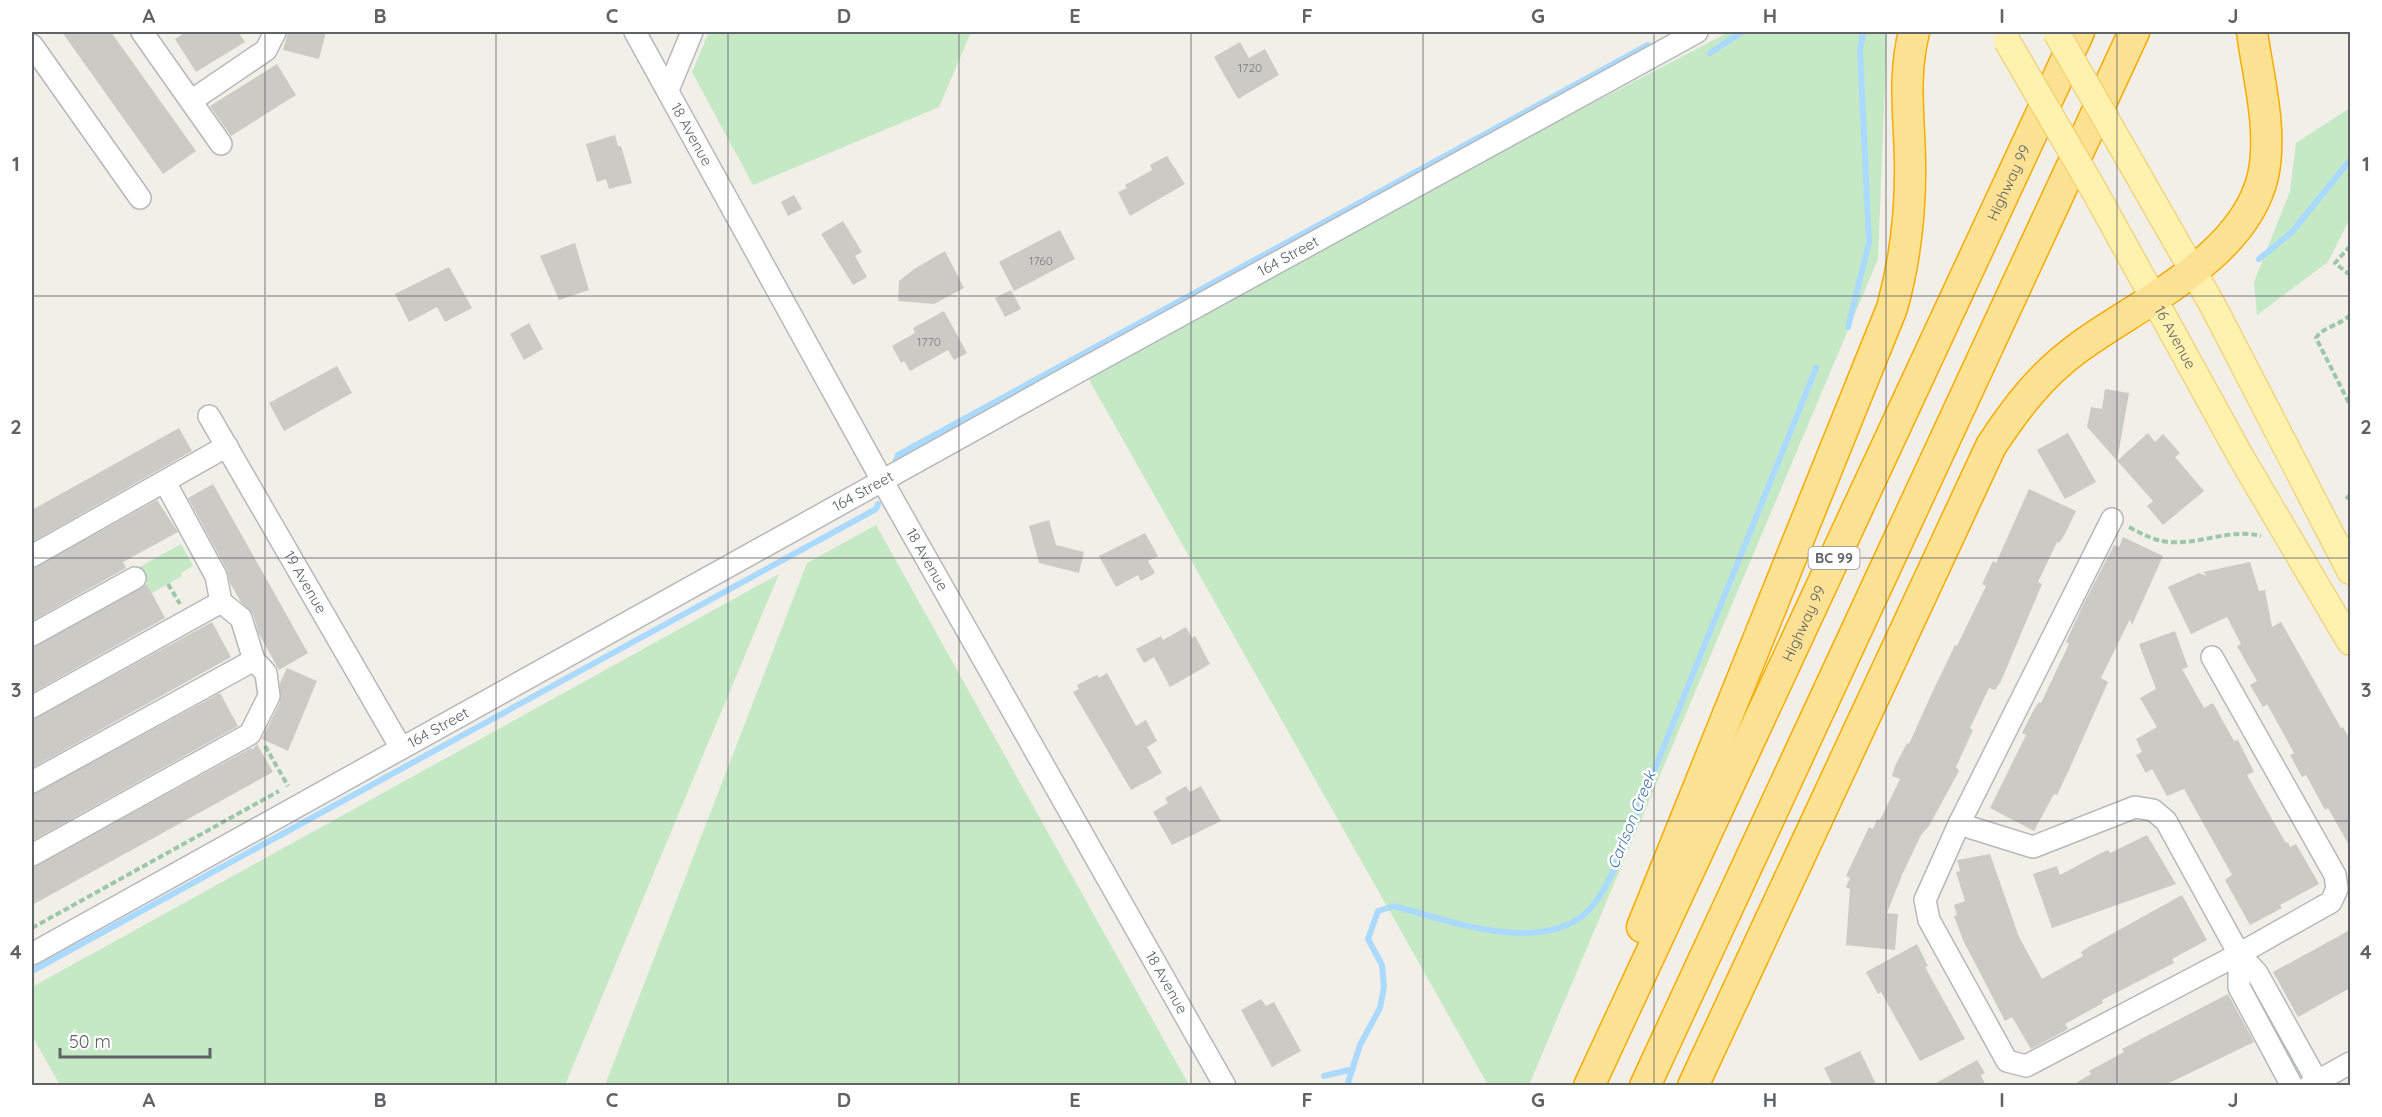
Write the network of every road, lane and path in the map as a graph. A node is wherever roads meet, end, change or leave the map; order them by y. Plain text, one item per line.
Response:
1 (142, 32) edge
2 (275, 32) edge
3 (635, 32) edge
4 (692, 32) edge
5 (1697, 32) edge
6 (1914, 32) edge
7 (2056, 32) edge
8 (2079, 32) edge
9 (2134, 32) edge
10 (2252, 32) edge
11 (2004, 36) edge
12 (32, 45) edge
13 (668, 90) junction
14 (191, 101) junction
15 (222, 144) dead end
16 (140, 198) dead end
17 (2350, 246) edge
18 (2193, 270) junction
19 (2350, 275) edge
20 (2153, 300) junction
21 (2350, 315) edge
22 (2350, 405) edge
23 (209, 416) dead end
24 (226, 447) junction
25 (165, 482) junction
26 (883, 482) junction
27 (2350, 495) edge
28 (2346, 499) dead end
29 (2112, 519) joint
30 (2262, 536) dead end
31 (32, 556) edge
32 (2350, 571) edge
33 (135, 578) dead end
34 (221, 602) junction
35 (32, 634) edge
36 (2349, 638) edge
37 (2211, 657) dead end
38 (254, 660) junction
39 (32, 706) edge
40 (250, 734) junction
41 (401, 748) junction
42 (32, 782) edge
43 (288, 786) dead end
44 (1959, 824) junction
45 (32, 855) edge
46 (32, 954) edge
47 (2239, 954) junction
48 (2350, 1063) edge
49 (2313, 1083) edge
50 (1225, 1086) edge
51 (1577, 1086) edge
52 (1589, 1086) edge
53 (1645, 1086) edge
54 (1693, 1086) edge
55 (2292, 1086) edge

1 - 14 street
2 - 14 street
3 - 13 street, 18 Avenue
4 - 13 street
5 - 26 street, 164 Street
6 - 51 highway
7 - 18 main road, bridge
8 - 52 highway, Highway 99 / BC 99
9 - 53 highway, BC 99
10 - 18 highway
11 - 20 main road, 16 Avenue, bridge
12 - 16 street
13 - 26 street, 18 Avenue
14 - 15 street
17 - 19 path
18 - 20 highway
18 - 32 main road
20 - 36 main road, 16 Avenue
20 - 54 highway
21 - 22 path
23 - 24 street, 19 Avenue
24 - 25 street
24 - 41 street, 19 Avenue
25 - 31 street
25 - 34 street
26 - 41 street, 164 Street
26 - 50 street, 18 Avenue
27 - 28 path
29 - 30 path
29 - 44 street
33 - 35 street
34 - 38 street
34 - 39 street
37 - 47 street
38 - 40 street
38 - 42 street
40 - 43 path
40 - 45 street
41 - 46 street, 164 Street
44 - 47 street
44 - 47 street
47 - 49 street
47 - 55 street
48 - 49 street

